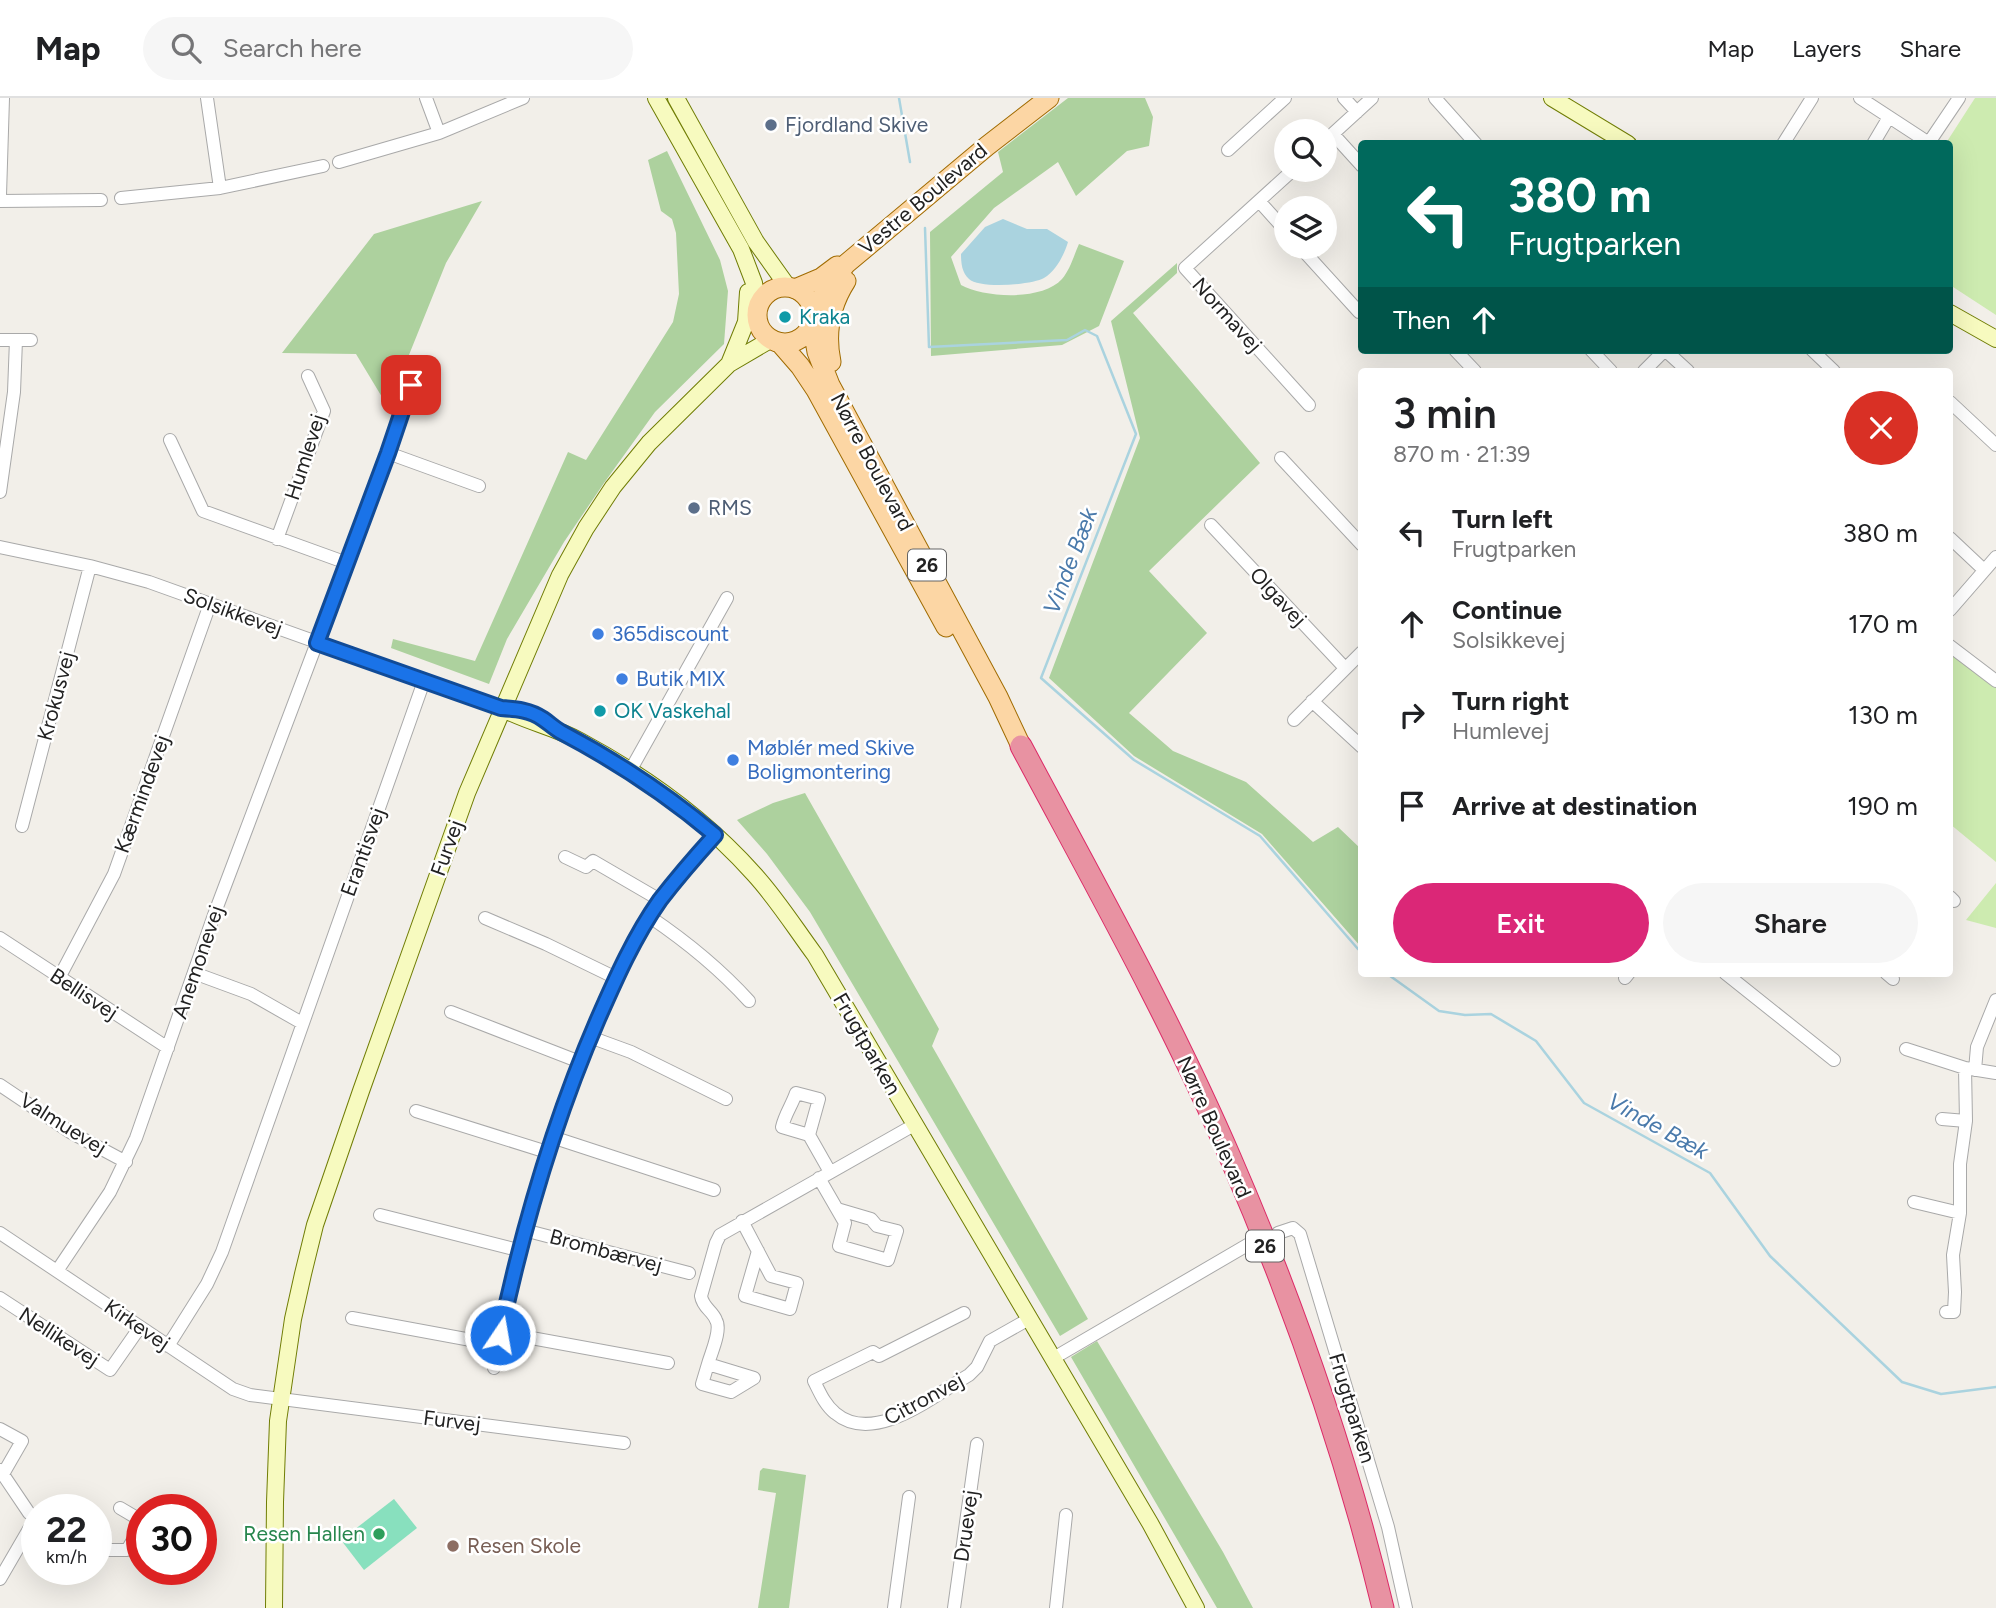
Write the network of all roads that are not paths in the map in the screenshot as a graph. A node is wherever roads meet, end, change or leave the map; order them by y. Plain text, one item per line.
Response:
1 (3, 98) edge
2 (207, 98) edge
3 (426, 98) edge
4 (523, 98) edge
5 (656, 98) edge
6 (676, 98) edge
7 (1029, 98) edge
8 (1049, 98) edge
9 (1285, 98) edge
10 (1344, 98) edge
11 (1373, 98) edge
12 (1435, 98) edge
13 (1552, 98) edge
14 (1812, 98) edge
15 (1860, 98) edge
16 (1959, 98) edge
17 (1357, 112) junction
18 (1889, 117) junction
19 (1337, 131) edge
20 (439, 133) junction
21 (1472, 140) edge
22 (1621, 140) edge
23 (1786, 140) edge
24 (1875, 140) edge
25 (1924, 140) edge
26 (1931, 140) edge
27 (1337, 145) edge
28 (1227, 150) dead end
29 (339, 162) dead end
30 (1358, 163) edge
31 (323, 166) dead end
32 (1280, 182) edge
33 (220, 188) junction
34 (0, 195) edge
35 (121, 198) dead end
36 (102, 200) dead end
37 (0, 201) edge
38 (1259, 201) junction
39 (911, 211) junction
40 (1274, 218) edge
41 (741, 249) junction
42 (1311, 259) edge
43 (791, 288) junction
44 (1358, 311) edge
45 (757, 312) junction
46 (1953, 315) edge
47 (812, 319) junction
48 (1996, 339) edge
49 (0, 340) edge
50 (16, 340) junction
51 (30, 340) dead end
52 (775, 341) junction
53 (1459, 354) edge
54 (1595, 354) edge
55 (1661, 354) edge
56 (1669, 354) edge
57 (1816, 354) edge
58 (733, 361) junction
59 (1472, 368) edge
60 (1608, 368) edge
61 (1647, 368) edge
62 (1685, 368) edge
63 (1832, 368) edge
64 (308, 376) dead end
65 (411, 385) dead end
66 (1309, 405) dead end
67 (1953, 405) edge
68 (170, 440) dead end
69 (1996, 445) edge
70 (388, 453) junction
71 (1281, 458) dead end
72 (479, 486) dead end
73 (885, 486) junction
74 (0, 492) edge
75 (1211, 525) dead end
76 (278, 539) junction
77 (1358, 541) edge
78 (1953, 541) edge
79 (0, 547) edge
80 (1996, 557) edge
81 (347, 563) junction
82 (90, 566) junction
83 (1984, 570) junction
84 (727, 598) dead end
85 (211, 604) junction
86 (1953, 606) edge
87 (317, 643) junction
88 (1953, 648) edge
89 (1358, 656) edge
90 (1345, 668) junction
91 (424, 681) junction
92 (1996, 681) edge
93 (1312, 701) junction
94 (501, 708) junction
95 (1294, 720) dead end
96 (1358, 743) edge
97 (1021, 746) junction
98 (630, 771) junction
99 (22, 826) dead end
100 (715, 835) junction
101 (565, 858) dead end
102 (660, 900) junction
103 (650, 917) junction
104 (485, 918) dead end
105 (0, 939) edge
106 (194, 973) junction
107 (1730, 977) edge
108 (59, 978) junction
109 (616, 978) junction
110 (1996, 1000) edge
111 (749, 1001) dead end
112 (451, 1012) dead end
113 (302, 1023) junction
114 (590, 1037) junction
115 (168, 1048) junction
116 (1906, 1049) dead end
117 (1834, 1060) dead end
118 (580, 1062) junction
119 (1970, 1069) junction
120 (1996, 1073) edge
121 (0, 1085) edge
122 (726, 1099) dead end
123 (416, 1111) dead end
124 (1942, 1119) dead end
125 (1966, 1121) junction
126 (914, 1125) junction
127 (809, 1135) dead end
128 (552, 1137) junction
129 (547, 1152) junction
130 (126, 1162) junction
131 (824, 1175) junction
132 (714, 1190) dead end
133 (1914, 1202) dead end
134 (837, 1209) junction
135 (1960, 1213) junction
136 (380, 1215) dead end
137 (742, 1221) junction
138 (524, 1230) junction
139 (1278, 1233) dead end
140 (1, 1235) edge
141 (1249, 1244) dead end
142 (518, 1250) junction
143 (758, 1251) junction
144 (57, 1271) junction
145 (689, 1273) dead end
146 (0, 1298) edge
147 (1946, 1312) dead end
148 (964, 1313) dead end
149 (352, 1318) dead end
150 (1029, 1319) junction
151 (140, 1327) junction
152 (499, 1340) junction
153 (168, 1346) junction
154 (1052, 1359) junction
155 (668, 1363) dead end
156 (708, 1364) dead end
157 (494, 1368) dead end
158 (280, 1399) junction
159 (0, 1429) edge
160 (624, 1443) dead end
161 (977, 1444) dead end
162 (1, 1472) edge
163 (909, 1497) dead end
164 (21, 1501) edge
165 (120, 1508) dead end
166 (126, 1512) edge
167 (1066, 1515) dead end
168 (21, 1543) edge
169 (0, 1579) edge
170 (274, 1608) edge
171 (894, 1608) edge
172 (954, 1608) edge
173 (1056, 1608) edge
174 (1196, 1608) edge
175 (1383, 1608) edge
176 (1406, 1608) edge

1 - 34 street
2 - 33 street
3 - 20 street
4 - 20 street
5 - 41 street
6 - 43 street
7 - 43 main road, Vestre Boulevard
8 - 39 main road, Vestre Boulevard / 26
9 - 28 street
10 - 17 street
11 - 17 street
12 - 21 street
13 - 22 street
14 - 23 street
15 - 18 street
16 - 26 street
17 - 19 street
18 - 24 street
18 - 25 street
20 - 29 street
27 - 30 street
31 - 33 street
32 - 38 street, Normavej
33 - 35 street
36 - 37 street
38 - 40 street
38 - 66 street, Normavej
39 - 47 main road, Vestre Boulevard / 26
39 - 73 main road, 26
41 - 45 street
41 - 58 street
42 - 44 street
43 - 45 main road
43 - 47 main road, 26
45 - 52 main road, 26
45 - 58 street, Furvej
46 - 48 street
47 - 52 main road, 26
47 - 73 main road, Nørre Boulevard / 26
49 - 50 street
50 - 51 street
50 - 74 street
52 - 58 street, Furvej
52 - 97 main road, Nørre Boulevard / 26
53 - 59 street
54 - 60 street
55 - 61 street
56 - 62 street
57 - 63 street
58 - 94 street, Furvej
64 - 76 street, Humlevej
65 - 70 street
67 - 69 street
68 - 76 street
70 - 72 street
70 - 81 street
71 - 77 street
73 - 97 main road, Nørre Boulevard / 26
75 - 90 street, Olgavej
76 - 81 street
78 - 83 street
79 - 82 street, Solsikkevej
80 - 83 street
81 - 87 street
82 - 85 street, Solsikkevej
82 - 99 street, Krokusvej
83 - 86 street
84 - 98 street
85 - 87 street, Solsikkevej
85 - 108 street, Kærmindevej
87 - 91 street, Solsikkevej
87 - 106 street, Anemonevej
88 - 92 street
89 - 90 street
90 - 93 street
91 - 94 street, Solsikkevej
91 - 113 street, Erantisvej
93 - 95 street
93 - 96 street
94 - 98 street, Frugtparken
94 - 158 street, Furvej
97 - 175 highway, Nørre Boulevard / 26
98 - 100 street, Frugtparken
100 - 102 street, Brombærvej
100 - 126 street, Frugtparken
101 - 102 street
102 - 103 street, Brombærvej
103 - 109 street, Brombærvej
103 - 111 street
104 - 109 street
105 - 108 street, Bellisvej
106 - 113 street
106 - 115 street, Anemonevej
107 - 117 street
108 - 115 street, Bellisvej
109 - 114 street, Brombærvej
110 - 119 street
112 - 118 street
113 - 153 street, Erantisvej
114 - 118 street, Brombærvej
114 - 122 street
115 - 130 street, Anemonevej
116 - 119 street
118 - 128 street, Brombærvej
119 - 120 street
119 - 125 street
121 - 130 street, Valmuevej
123 - 129 street
124 - 125 street
125 - 135 street
126 - 131 street
126 - 150 street, Frugtparken
127 - 131 street
128 - 129 street, Brombærvej
128 - 132 street
129 - 138 street, Brombærvej
130 - 144 street, Anemonevej
131 - 134 street
131 - 137 street
133 - 135 street
134 - 134 street
135 - 147 street
136 - 142 street, Brombærvej
137 - 143 street
137 - 156 street
138 - 142 street, Brombærvej
138 - 145 street, Brombærvej
139 - 176 street, Frugtparken
140 - 144 street, Kirkevej
141 - 154 street
142 - 152 street, Brombærvej
143 - 143 street
144 - 151 street, Kirkevej
146 - 151 street, Nellikevej
148 - 150 street, Citronvej
149 - 152 street
150 - 154 street, Frugtparken
151 - 153 street, Kirkevej
152 - 155 street
152 - 157 street, Brombærvej
153 - 158 street, Kirkevej
154 - 174 street, Frugtparken
158 - 160 street, Furvej
158 - 170 street, Furvej
159 - 162 street
161 - 172 street, Druevej
162 - 164 street
163 - 171 street
165 - 166 street
167 - 173 street
168 - 169 street

